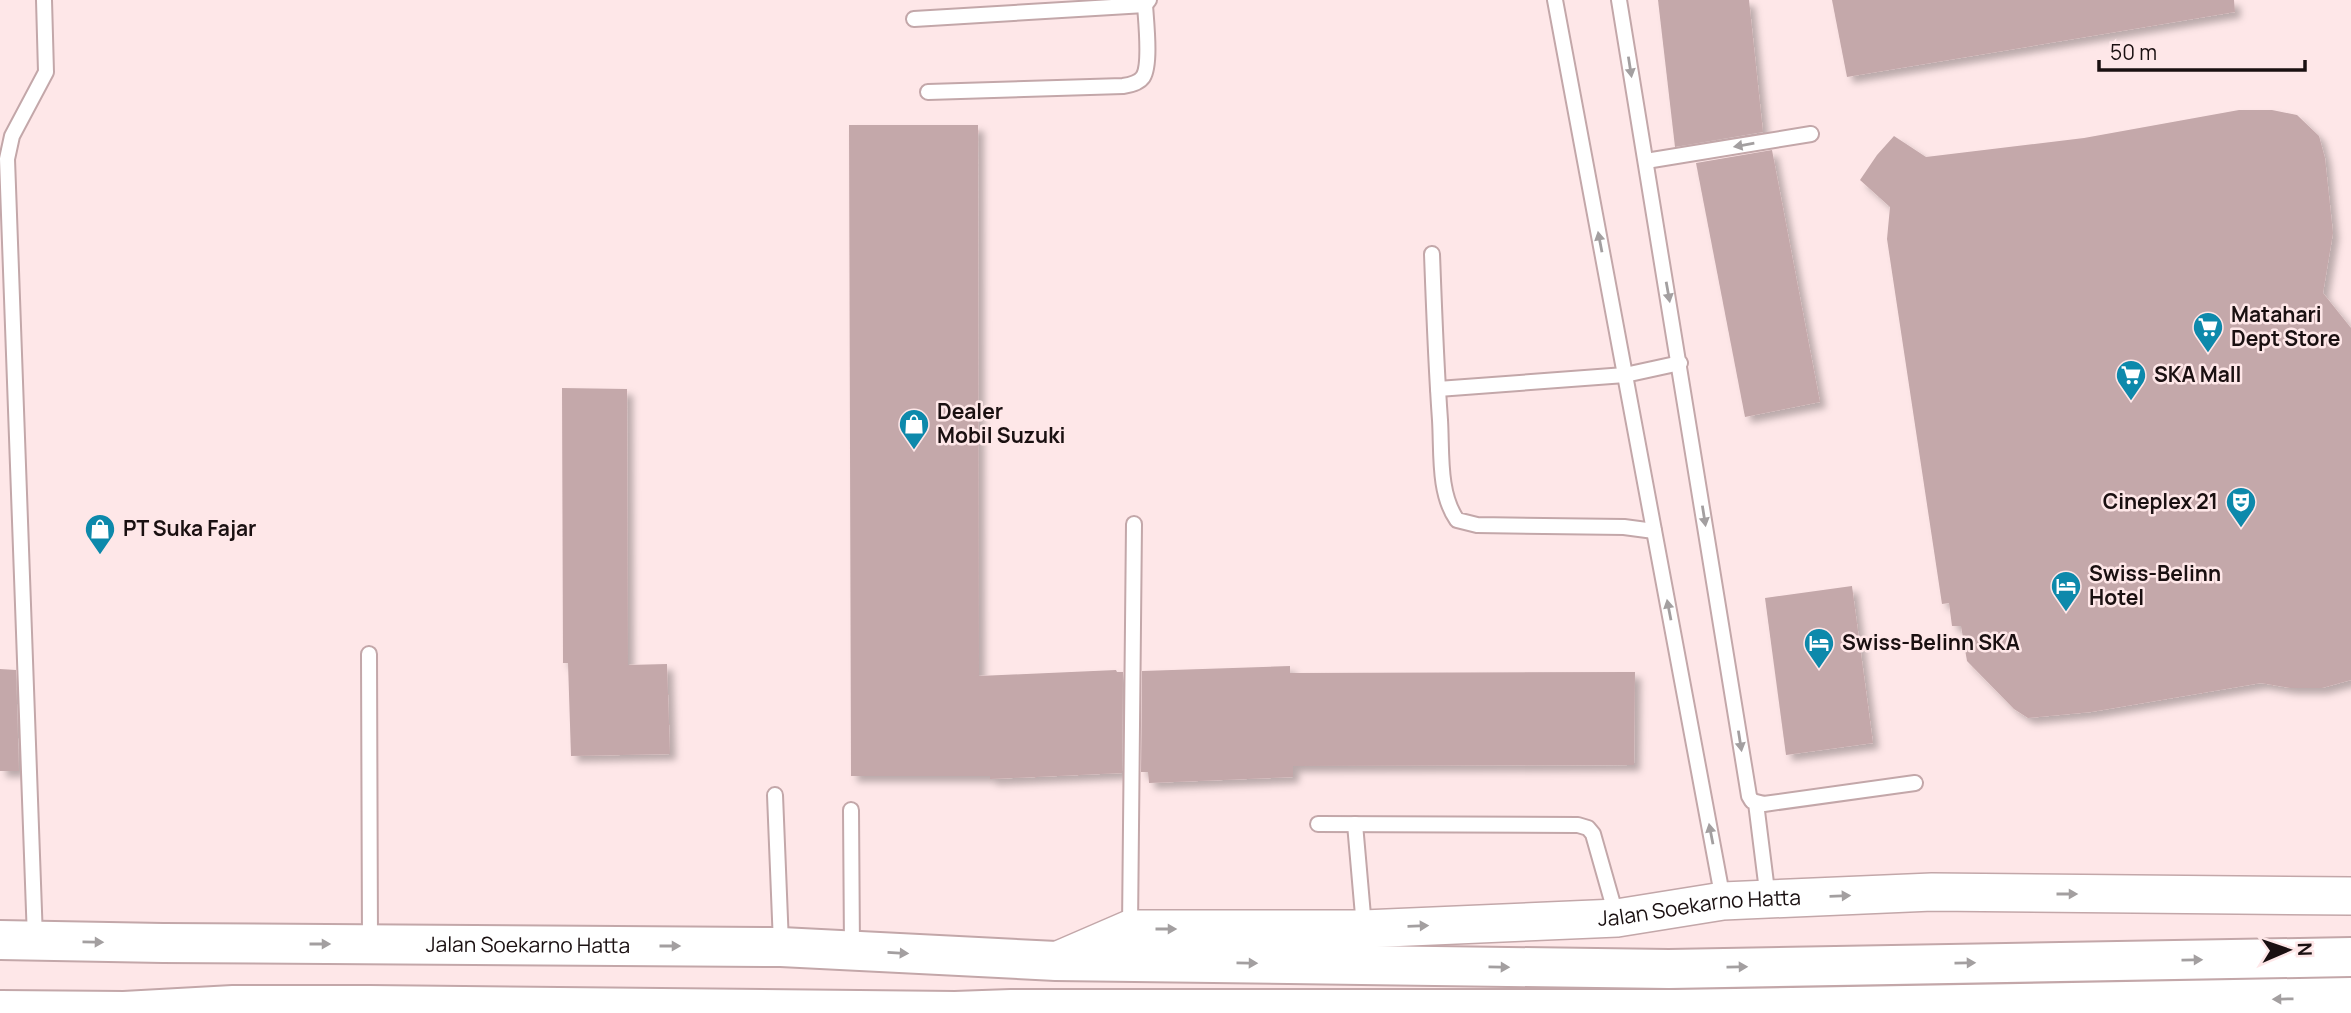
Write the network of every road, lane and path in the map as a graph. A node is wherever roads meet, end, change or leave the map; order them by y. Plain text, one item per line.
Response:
1 (44, 0) edge
2 (1555, 0) edge
3 (1619, 0) edge
4 (1147, 3) edge
5 (914, 19) dead end
6 (928, 92) dead end
7 (1811, 134) dead end
8 (1646, 161) junction
9 (1432, 254) dead end
10 (1680, 363) junction
11 (1625, 375) junction
12 (1437, 389) junction
13 (1134, 524) dead end
14 (1654, 531) junction
15 (369, 654) dead end
16 (1915, 783) dead end
17 (775, 795) dead end
18 (1756, 803) junction
19 (851, 810) dead end
20 (1318, 824) dead end
21 (1355, 824) junction
22 (2351, 896) edge
23 (1768, 899) junction
24 (1723, 901) junction
25 (1617, 918) junction
26 (1130, 929) junction
27 (1364, 929) junction
28 (18, 940) edge
29 (370, 944) junction
30 (781, 947) junction
31 (852, 950) junction
32 (2351, 957) edge
33 (1056, 961) junction
34 (2351, 998) edge
35 (234, 1009) edge
36 (370, 1009) edge
37 (0, 1010) edge
38 (169, 1011) edge
39 (672, 1011) edge
40 (765, 1011) edge
41 (864, 1011) edge
42 (975, 1011) edge
43 (124, 1012) edge
44 (1063, 1012) edge

1 - 28 lane
11 -> 2 lane
3 -> 8 lane
4 - 5 lane
4 - 6 lane
7 -> 8 lane
8 -> 10 lane
9 - 12 lane
10 - 11 lane
10 -> 18 lane
11 - 12 lane
11 - 14 lane
12 - 14 lane
13 - 26 lane
24 -> 14 lane
15 - 29 lane
16 - 18 lane
17 - 30 lane
18 - 23 lane
19 - 31 lane
20 - 21 lane
21 - 25 lane
21 - 27 lane
23 -> 22 street, Jalan Soekarno Hatta
23 - 24 street, Jalan Soekarno Hatta
24 - 25 street, Jalan Soekarno Hatta
27 -> 25 street, Jalan Soekarno Hatta
26 -> 27 street, Jalan Soekarno Hatta
26 - 33 street, Jalan Soekarno Hatta
28 -> 29 main road, Jalan Soekarno Hatta
29 -> 30 main road, Jalan Soekarno Hatta
30 - 31 main road, Jalan Soekarno Hatta
31 -> 33 main road, Jalan Soekarno Hatta
33 -> 32 main road, Jalan Soekarno Hatta
34 -> 42 main road
35 - 36 main road
35 - 38 main road
36 - 39 main road
37 - 43 main road
38 - 43 main road
39 - 40 main road
40 - 41 main road
41 - 42 main road
42 - 44 street

